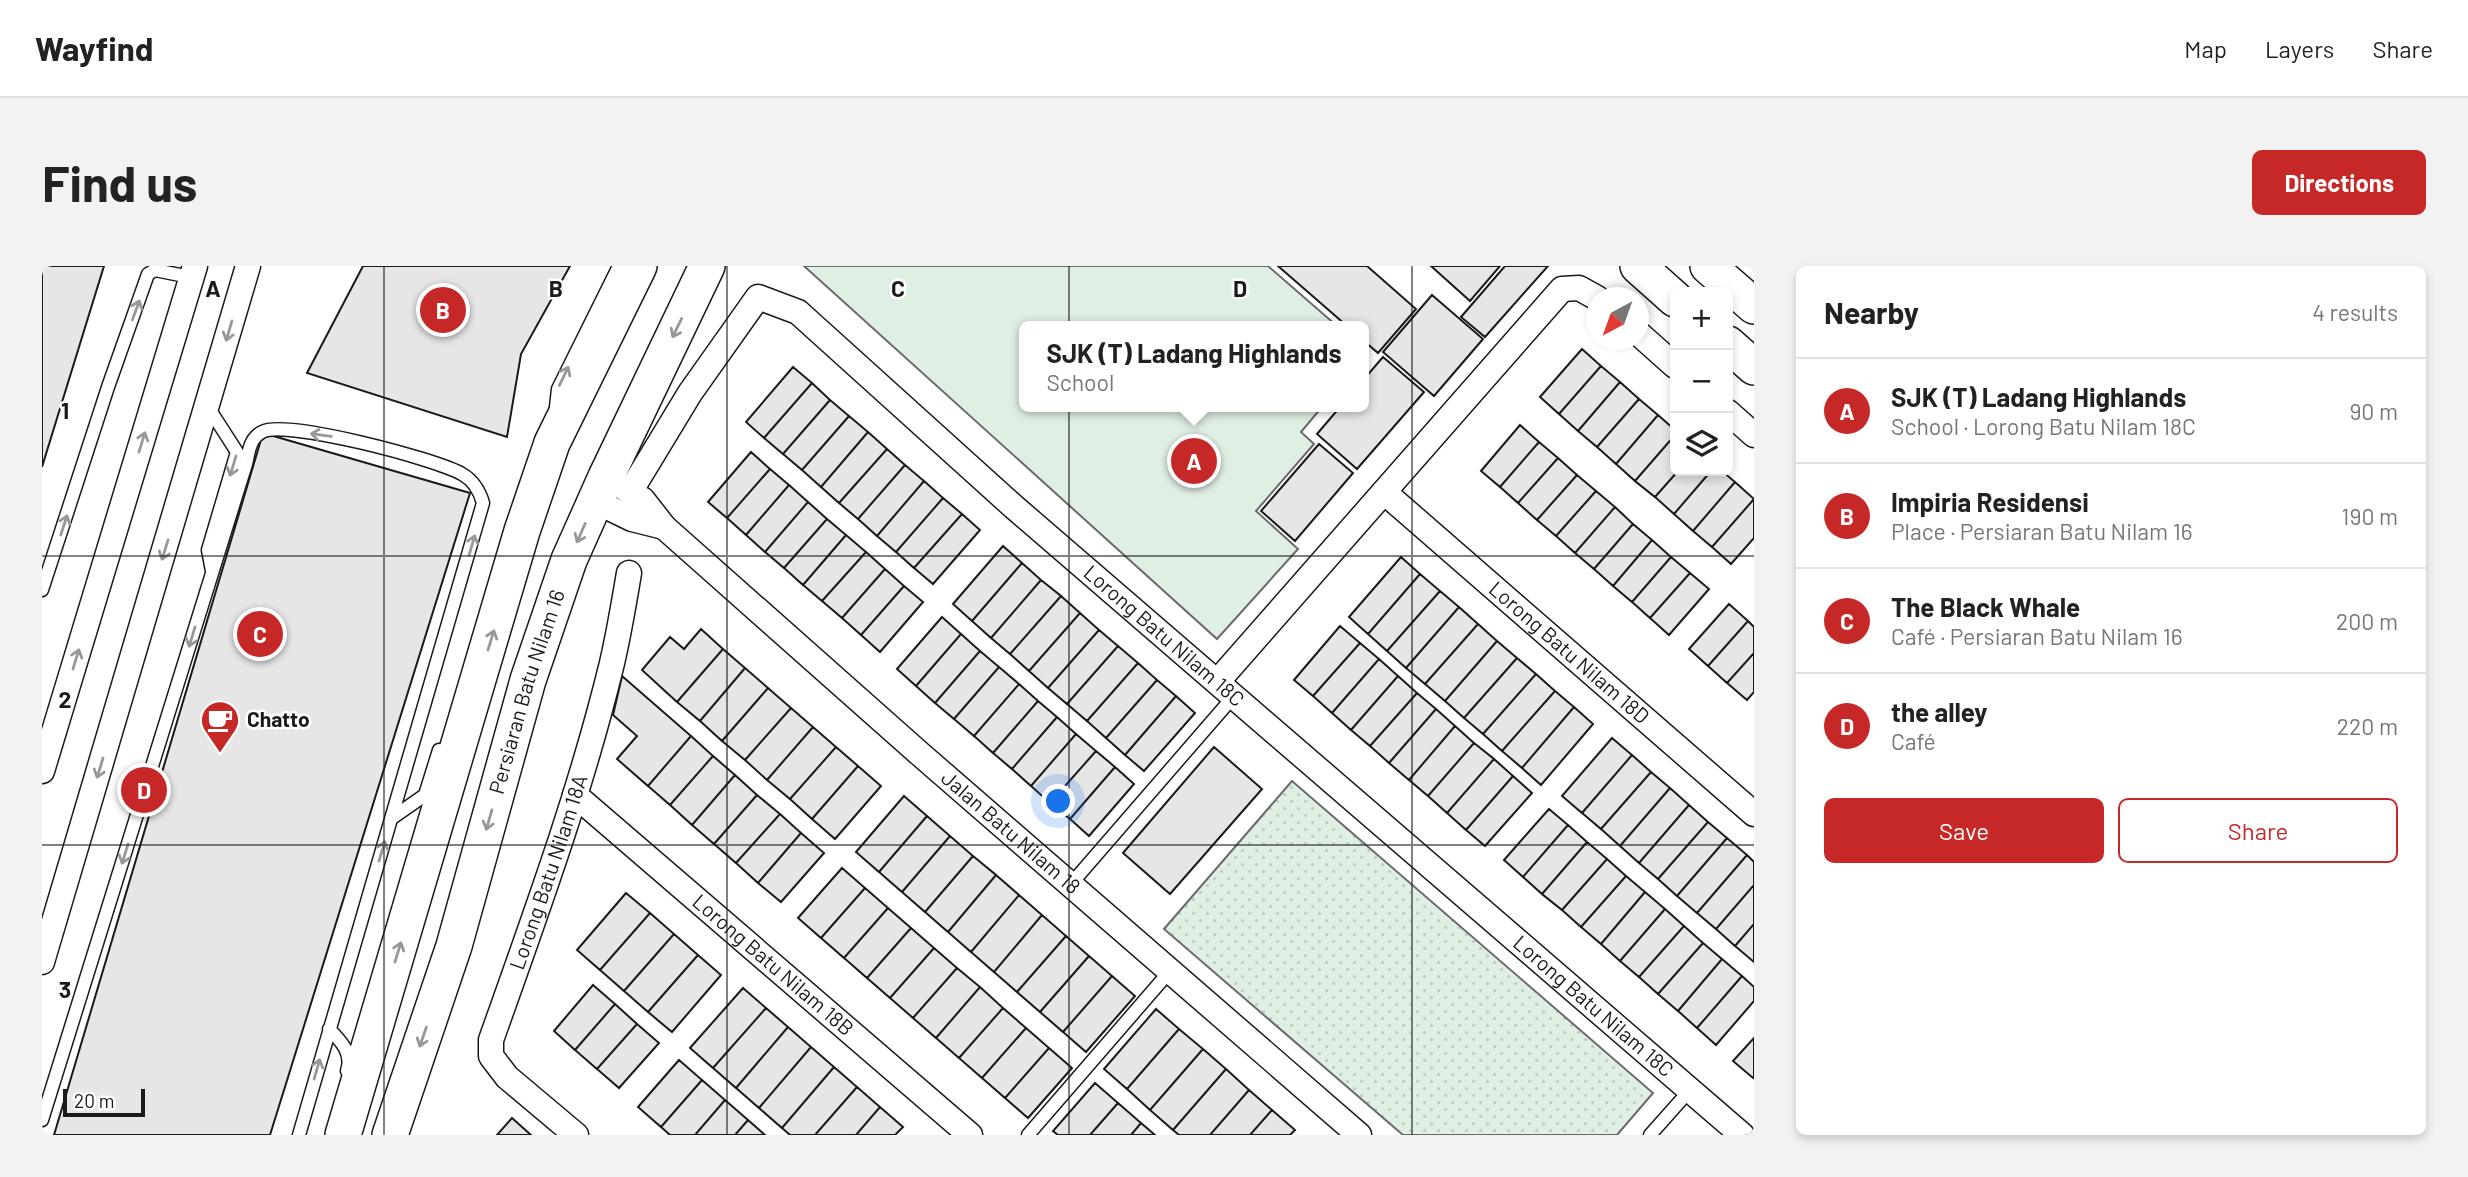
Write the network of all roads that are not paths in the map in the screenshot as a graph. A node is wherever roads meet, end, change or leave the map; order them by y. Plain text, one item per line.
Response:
1 (248, 266) edge
2 (619, 266) edge
3 (639, 266) edge
4 (707, 266) edge
5 (1638, 266) edge
6 (1708, 266) edge
7 (192, 272) edge
8 (1586, 292) edge
9 (1670, 295) edge
10 (1754, 306) edge
11 (1649, 343) edge
12 (1733, 348) edge
13 (1670, 362) edge
14 (1754, 367) edge
15 (207, 407) junction
16 (1729, 413) edge
17 (1754, 435) edge
18 (552, 443) junction
19 (610, 490) junction
20 (1384, 492) junction
21 (664, 527) junction
22 (212, 572) junction
23 (629, 573) dead end
24 (42, 590) edge
25 (480, 676) junction
26 (1226, 689) junction
27 (454, 710) dead end
28 (444, 733) dead end
29 (42, 771) edge
30 (575, 795) junction
31 (1754, 814) edge
32 (392, 818) junction
33 (1071, 884) junction
34 (42, 962) edge
35 (1170, 971) junction
36 (329, 1029) junction
37 (343, 1085) dead end
38 (1689, 1090) junction
39 (42, 1120) edge
40 (334, 1134) edge
41 (299, 1135) edge
42 (390, 1135) edge
43 (576, 1135) edge
44 (970, 1135) edge
45 (1028, 1135) edge
46 (1359, 1135) edge
47 (1650, 1135) edge
48 (1742, 1135) edge

1 -> 15 street
18 -> 2 lane
3 - 18 street
4 -> 19 street, Persiaran Batu Nilam 16
5 - 9 street
6 - 10 street
24 -> 7 lane
29 -> 7 street
8 - 20 street
11 - 13 street
12 - 14 street
15 -> 22 lane
15 -> 34 street
16 - 17 street
25 -> 18 street
19 - 21 street, Jalan Batu Nilam 18
19 - 21 street, Jalan Batu Nilam 18
19 - 26 street, Lorong Batu Nilam 18C
19 -> 42 street, Persiaran Batu Nilam 16
20 - 26 street
20 - 31 street, Lorong Batu Nilam 18D
21 - 33 street, Jalan Batu Nilam 18
32 -> 22 lane
22 -> 39 lane
23 - 30 street, Lorong Batu Nilam 18A
25 - 27 lane
40 -> 25 street
26 - 33 lane
26 - 38 street, Lorong Batu Nilam 18C
28 - 32 lane
30 - 43 street, Lorong Batu Nilam 18A
30 - 44 street, Lorong Batu Nilam 18B
36 -> 32 lane
33 - 35 street, Jalan Batu Nilam 18
35 - 45 lane
35 - 46 street, Jalan Batu Nilam 18
36 - 37 lane
41 -> 36 lane
38 - 47 lane
38 - 48 street, Lorong Batu Nilam 18C

